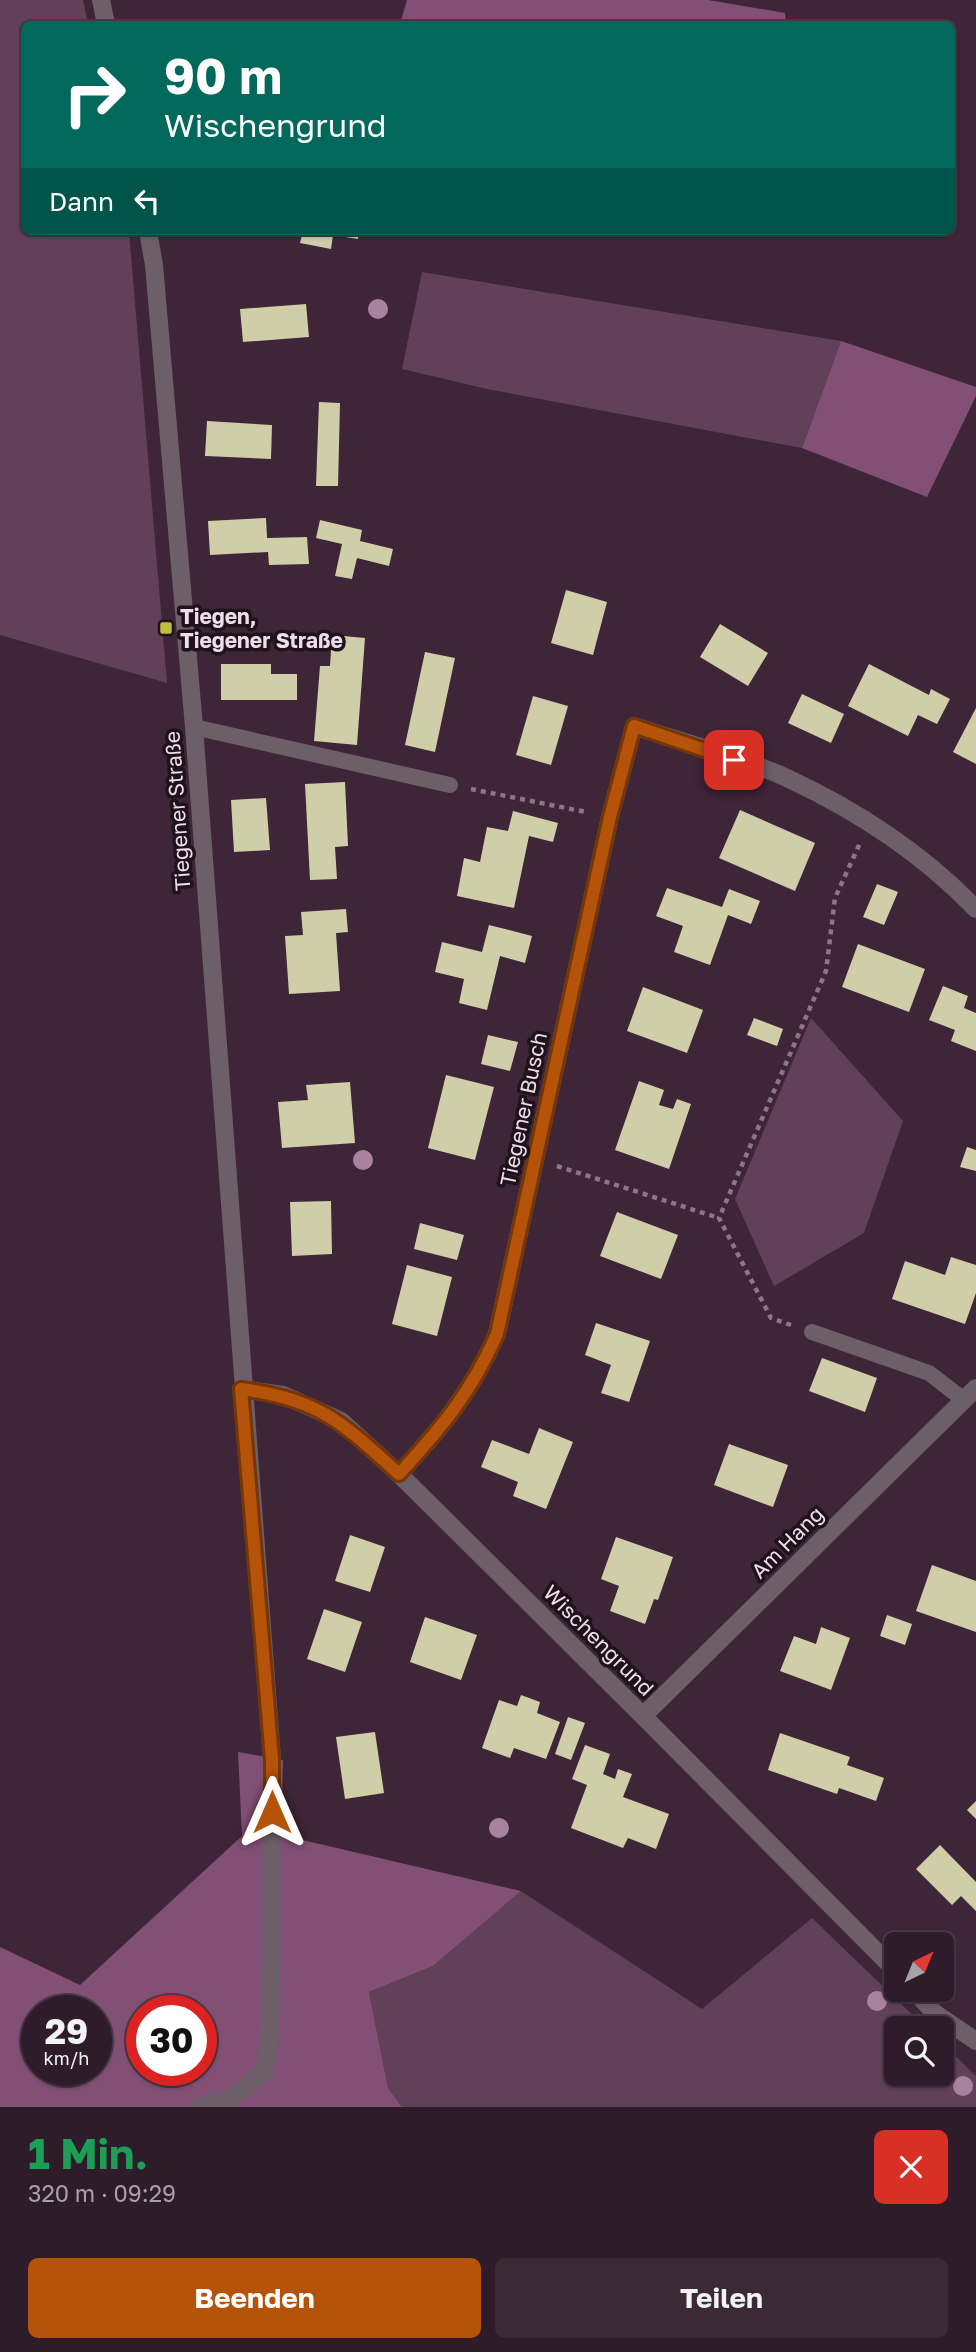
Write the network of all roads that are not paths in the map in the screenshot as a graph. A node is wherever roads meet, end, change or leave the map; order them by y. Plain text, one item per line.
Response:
1 (101, 0) edge
2 (105, 21) edge
3 (149, 235) edge
4 (194, 727) junction
5 (450, 785) road end
6 (976, 909) edge
7 (812, 1332) road end
8 (241, 1389) junction
9 (970, 1394) edge
10 (399, 1474) junction
11 (643, 1716) junction
12 (884, 1960) edge
13 (924, 2002) edge
14 (976, 2041) edge
15 (200, 2107) edge

1 - 2 street
3 - 4 street, Tiegener Straße
4 - 5 lane
4 - 8 street, Tiegener Straße
6 - 10 street, Tiegener Busch
7 - 9 lane, Am Hang
8 - 10 street, Wischengrund
8 - 15 street, Tiegener Straße
9 - 11 street, Am Hang
10 - 11 street, Wischengrund
11 - 12 street, Wischengrund
13 - 14 street

